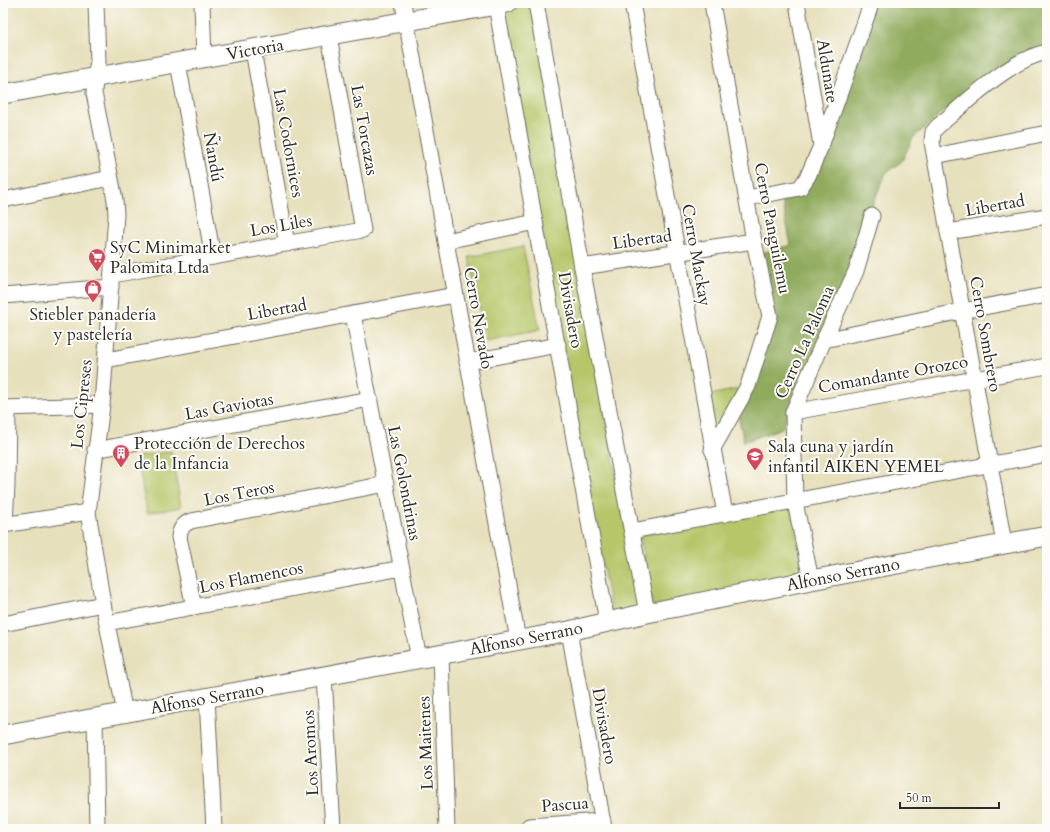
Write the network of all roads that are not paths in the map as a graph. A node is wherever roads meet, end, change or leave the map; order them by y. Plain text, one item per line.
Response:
1 (96, 3) edge
2 (202, 3) edge
3 (402, 3) edge
4 (536, 3) edge
5 (632, 3) edge
6 (712, 3) edge
7 (797, 3) edge
8 (871, 3) edge
9 (501, 4) edge
10 (406, 22) junction
11 (329, 36) junction
12 (253, 50) junction
13 (1047, 52) edge
14 (204, 58) junction
15 (178, 63) junction
16 (95, 78) junction
17 (3, 94) edge
18 (1047, 133) edge
19 (821, 146) junction
20 (935, 156) junction
21 (110, 178) junction
22 (747, 198) junction
23 (3, 200) edge
24 (872, 216) dead end
25 (1047, 216) edge
26 (535, 222) junction
27 (363, 230) joint
28 (948, 232) junction
29 (754, 240) junction
30 (446, 242) junction
31 (287, 244) junction
32 (677, 253) junction
33 (213, 257) junction
34 (582, 267) junction
35 (112, 281) junction
36 (455, 295) junction
37 (1047, 295) edge
38 (3, 296) edge
39 (962, 311) junction
40 (353, 314) junction
41 (824, 340) junction
42 (558, 345) junction
43 (106, 360) junction
44 (467, 362) junction
45 (1047, 366) edge
46 (974, 379) junction
47 (370, 399) junction
48 (102, 405) junction
49 (5, 408) edge
50 (793, 412) junction
51 (95, 450) junction
52 (712, 450) junction
53 (1047, 454) edge
54 (990, 464) junction
55 (386, 484) junction
56 (5, 486) edge
57 (795, 502) junction
58 (88, 512) junction
59 (725, 514) junction
60 (4, 525) edge
61 (632, 531) junction
62 (1047, 536) edge
63 (1004, 543) junction
64 (402, 568) junction
65 (810, 580) junction
66 (103, 604) junction
67 (194, 607) junction
68 (647, 613) junction
69 (607, 622) junction
70 (107, 623) junction
71 (3, 624) edge
72 (569, 631) junction
73 (518, 640) junction
74 (441, 655) junction
75 (419, 659) junction
76 (324, 676) junction
77 (207, 698) junction
78 (125, 713) junction
79 (95, 718) junction
80 (3, 735) edge
81 (604, 825) edge
82 (529, 826) dead end
83 (97, 829) edge
84 (214, 829) edge
85 (333, 829) edge
86 (446, 829) edge

1 - 16 street, Los Cipreses
2 - 14 street
3 - 10 street, Cerro Nevado
4 - 34 street, Divisadero
5 - 32 street, Cerro Mackay
6 - 22 street, Cerro Panguilemu
7 - 19 street, Aldunate
8 - 19 street
9 - 10 street, Victoria
9 - 26 street, Divisadero
10 - 11 street, Victoria
10 - 30 street, Cerro Nevado
11 - 12 street, Victoria
11 - 27 street, Las Torcazas
12 - 14 street, Victoria
12 - 31 street, Las Codornices
13 - 20 street, Cerro Sombrero
14 - 15 street, Victoria
15 - 16 street, Victoria
15 - 33 street, Ñandú
16 - 17 street, Victoria
16 - 21 street, Los Cipreses
18 - 20 street
19 - 22 street
20 - 28 street, Cerro Sombrero
21 - 23 street
21 - 35 street, Los Cipreses
22 - 29 street, Cerro Panguilemu
24 - 41 street, Cerro La Paloma
25 - 28 street, Libertad
26 - 30 street
26 - 42 street, Divisadero
27 - 31 street, Los Liles
28 - 39 street, Cerro Sombrero
29 - 32 street, Libertad
29 - 52 street, Cerro Panguilemu
30 - 36 street, Cerro Nevado
31 - 33 street, Los Liles
32 - 34 street, Libertad
32 - 52 street, Cerro Mackay
33 - 35 street, Los Liles
34 - 61 street, Divisadero
35 - 38 street, Los Liles
35 - 43 street, Los Cipreses
36 - 40 street, Libertad
36 - 44 street, Cerro Nevado
37 - 39 street
39 - 41 street
39 - 46 street, Cerro Sombrero
40 - 43 street, Libertad
40 - 47 street, Las Golondrinas
41 - 50 street, Cerro La Paloma
42 - 44 street
42 - 69 street, Divisadero
43 - 48 street, Los Cipreses
44 - 73 street, Cerro Nevado
45 - 46 street, Comandante Orozco
46 - 50 street, Comandante Orozco
46 - 54 street, Cerro Sombrero
47 - 51 street, Las Gaviotas
47 - 55 street, Las Golondrinas
48 - 49 street
48 - 51 street, Los Cipreses
49 - 56 street
50 - 57 street, Cerro La Paloma
51 - 58 street, Los Cipreses
52 - 59 street, Cerro Mackay
53 - 54 street
54 - 57 street
54 - 63 street, Cerro Sombrero
55 - 64 street, Las Golondrinas
55 - 67 street, Los Teros
56 - 60 street
57 - 59 street
57 - 65 street, Cerro La Paloma
58 - 60 street
58 - 66 street, Los Cipreses
59 - 61 street
61 - 68 street, Divisadero
62 - 63 street, Alfonso Serrano
63 - 65 street, Alfonso Serrano
64 - 67 street, Los Flamencos
64 - 75 street, Las Golondrinas
65 - 68 street, Alfonso Serrano
66 - 70 street, Los Cipreses
66 - 71 street
67 - 70 street, Los Flamencos
68 - 69 street, Alfonso Serrano
69 - 72 street, Alfonso Serrano
70 - 78 street, Los Cipreses
72 - 73 street, Alfonso Serrano
72 - 81 street, Divisadero
73 - 74 street, Alfonso Serrano
74 - 75 street, Alfonso Serrano
74 - 86 street, Los Maitenes
75 - 76 street, Alfonso Serrano
76 - 77 street, Alfonso Serrano
76 - 85 street, Los Aromos
77 - 78 street, Alfonso Serrano
77 - 84 street
78 - 79 street, Alfonso Serrano
79 - 80 street, Alfonso Serrano
79 - 83 street
81 - 82 street, Pascua

